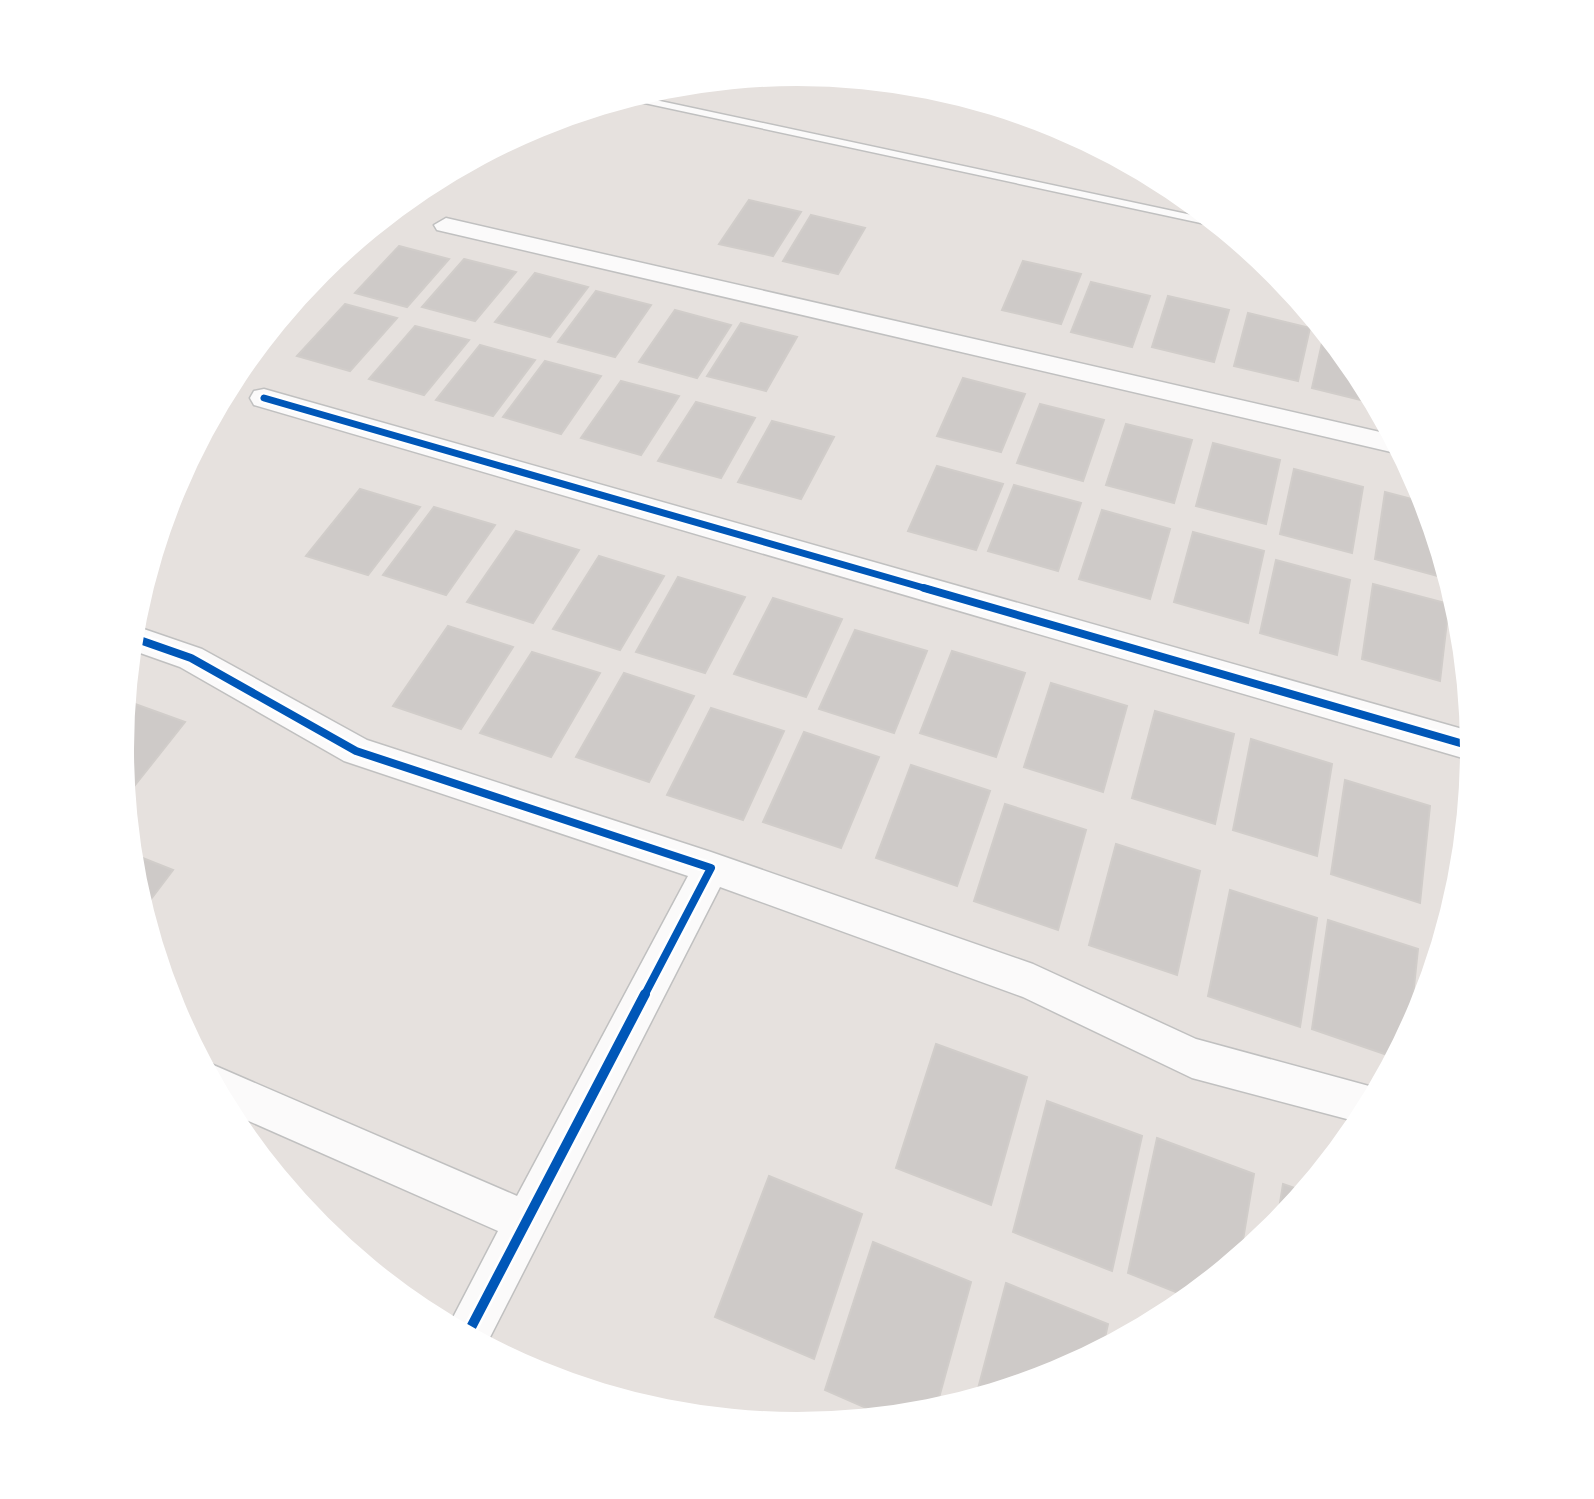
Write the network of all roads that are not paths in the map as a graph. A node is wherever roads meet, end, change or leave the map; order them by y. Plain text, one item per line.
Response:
1 (652, 103) edge
2 (1197, 220) edge
3 (446, 225) dead end
4 (264, 398) dead end
5 (1385, 443) edge
6 (143, 641) edge
7 (1460, 743) edge
8 (711, 868) junction
9 (229, 1092) edge
10 (1359, 1102) edge
11 (527, 1222) junction
12 (471, 1327) edge

1 - 2 lane
3 - 5 street
4 - 7 street
6 - 8 street
8 - 10 street
8 - 11 street
9 - 11 street
11 - 12 street

